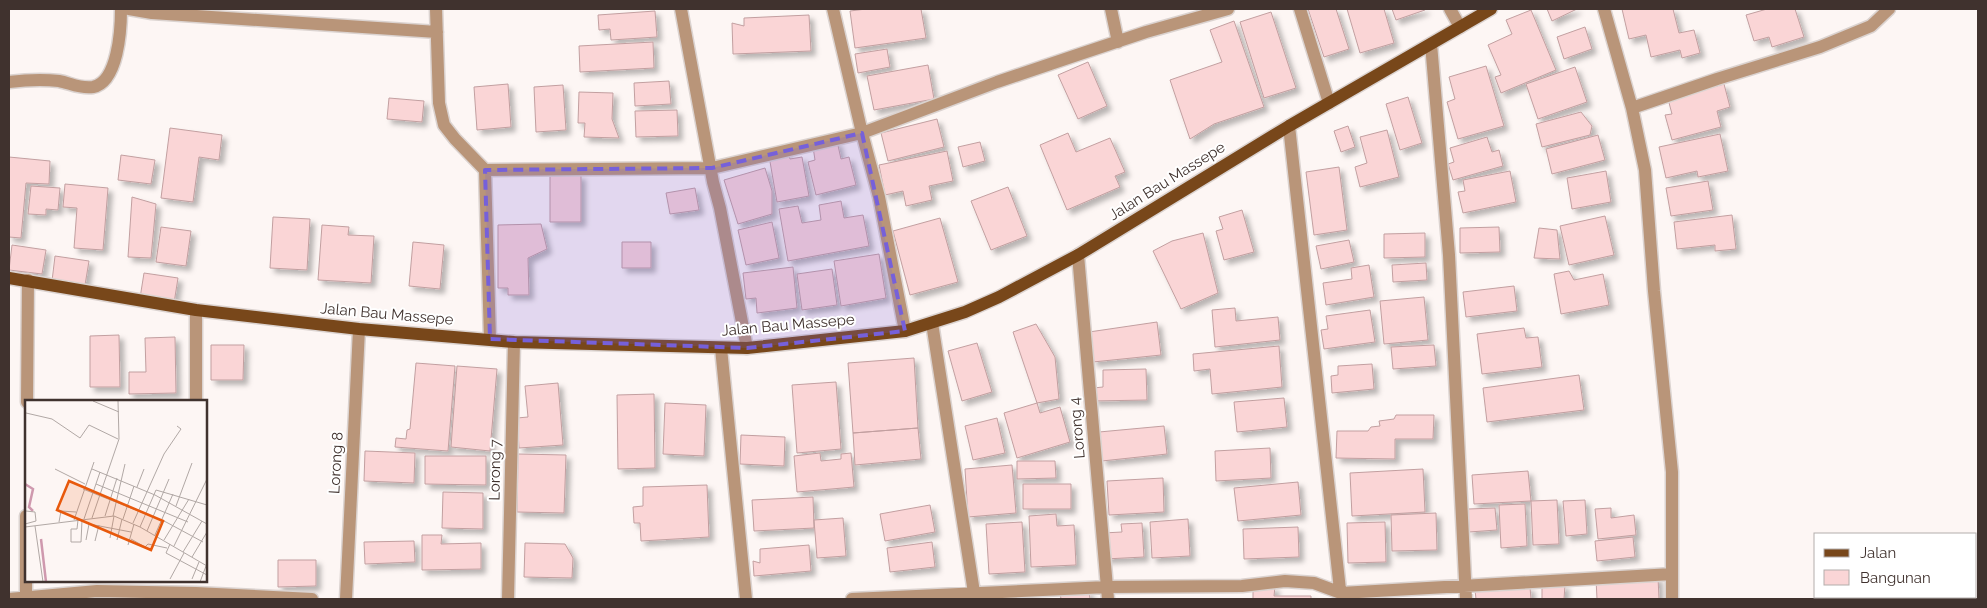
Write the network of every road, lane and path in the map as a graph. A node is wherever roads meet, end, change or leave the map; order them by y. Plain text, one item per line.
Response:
1 (121, 9) edge
2 (129, 9) edge
3 (436, 9) edge
4 (682, 9) edge
5 (833, 9) edge
6 (1111, 9) edge
7 (1228, 9) edge
8 (1300, 9) edge
9 (1450, 9) edge
10 (1491, 9) edge
11 (1604, 9) edge
12 (1889, 9) edge
13 (1460, 27) junction
14 (437, 32) junction
15 (1118, 42) junction
16 (1431, 44) junction
17 (9, 82) edge
18 (1329, 103) junction
19 (1632, 108) junction
20 (1289, 126) junction
21 (862, 134) junction
22 (712, 168) junction
23 (485, 170) junction
24 (1078, 255) junction
25 (9, 278) edge
26 (28, 280) junction
27 (196, 310) junction
28 (932, 323) junction
29 (358, 329) junction
30 (905, 331) junction
31 (490, 339) junction
32 (514, 342) junction
33 (721, 348) junction
34 (747, 348) junction
35 (27, 400) edge
36 (196, 400) edge
37 (1672, 574) junction
38 (26, 583) edge
39 (1466, 585) junction
40 (196, 591) edge
41 (1107, 593) edge
42 (975, 596) edge
43 (1341, 596) edge
44 (9, 598) edge
45 (26, 598) edge
46 (312, 599) edge
47 (346, 599) edge
48 (508, 599) edge
49 (746, 599) edge
50 (852, 599) edge
51 (1466, 599) edge
52 (1672, 599) edge

1 - 17 street
2 - 14 street
3 - 14 street
4 - 22 street
5 - 21 street
6 - 15 street
7 - 15 street
8 - 18 street
9 - 13 street
10 - 13 main road, Jalan Bau Massepe
11 - 19 street
12 - 19 street
13 - 16 main road, Jalan Bau Massepe
14 - 23 street
15 - 21 street
16 - 18 main road, Jalan Bau Massepe
16 - 39 street
18 - 20 main road, Jalan Bau Massepe
19 - 37 street
20 - 24 main road, Jalan Bau Massepe
20 - 43 street
21 - 22 street
21 - 30 street
22 - 23 street
22 - 34 street
23 - 31 street
24 - 28 main road, Jalan Bau Massepe
24 - 41 street, Lorong 4
25 - 26 main road, Jalan Bau Massepe
26 - 27 main road, Jalan Bau Massepe
26 - 35 street
27 - 29 main road, Jalan Bau Massepe
27 - 36 street
28 - 30 main road, Jalan Bau Massepe
28 - 42 street
29 - 31 main road, Jalan Bau Massepe
29 - 47 street, Lorong 8
30 - 34 main road, Jalan Bau Massepe
31 - 32 main road, Jalan Bau Massepe
32 - 33 main road, Jalan Bau Massepe
32 - 48 street, Lorong 7
33 - 34 main road, Jalan Bau Massepe
33 - 49 street
37 - 39 street
37 - 52 street
38 - 45 street
39 - 43 street
39 - 51 street
40 - 45 street
40 - 46 street
41 - 42 street
41 - 43 street
42 - 50 street
44 - 45 street

